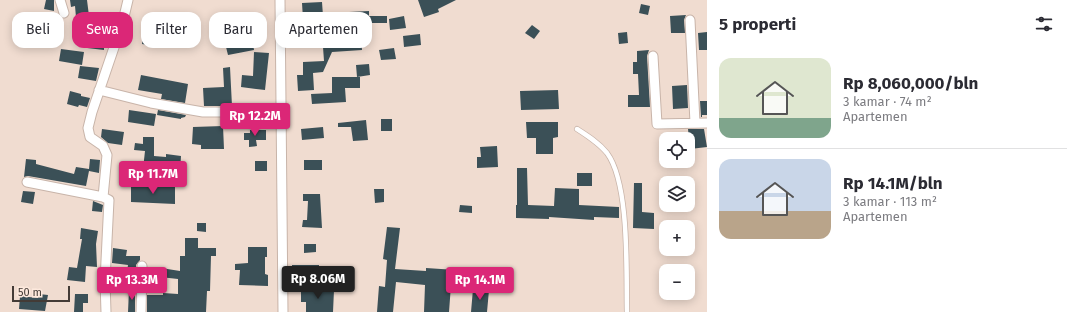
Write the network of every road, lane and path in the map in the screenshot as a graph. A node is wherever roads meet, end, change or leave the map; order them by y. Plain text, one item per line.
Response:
1 (60, 0) edge
2 (128, 0) edge
3 (280, 0) edge
4 (64, 12) edge
5 (690, 20) dead end
6 (653, 56) dead end
7 (99, 90) junction
8 (282, 112) junction
9 (695, 123) junction
10 (707, 123) edge
11 (577, 129) dead end
12 (27, 182) dead end
13 (103, 197) junction
14 (142, 266) dead end
15 (106, 312) edge
16 (141, 312) edge
17 (283, 312) edge
18 (627, 312) edge

1 - 4 street
2 - 7 street
3 - 8 street
5 - 9 street
6 - 9 street
7 - 8 street
7 - 13 street
8 - 17 street
9 - 10 street
11 - 18 lane
12 - 13 street
13 - 15 street
14 - 16 street

